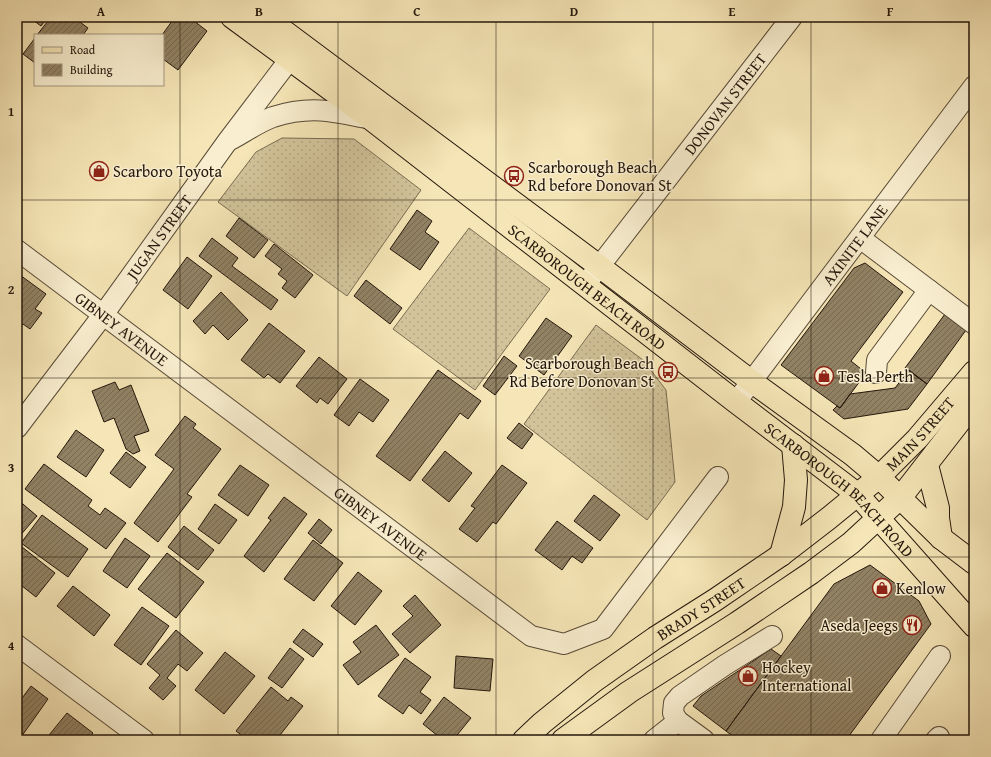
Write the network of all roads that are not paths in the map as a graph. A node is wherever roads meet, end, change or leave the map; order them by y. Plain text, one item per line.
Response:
1 (232, 17) edge
2 (265, 17) edge
3 (792, 17) edge
4 (295, 52) junction
5 (974, 86) edge
6 (371, 120) junction
7 (227, 142) junction
8 (860, 238) junction
9 (17, 250) edge
10 (599, 266) junction
11 (585, 285) junction
12 (929, 290) junction
13 (104, 315) junction
14 (974, 324) edge
15 (974, 372) edge
16 (876, 373) dead end
17 (751, 381) junction
18 (736, 402) junction
19 (974, 403) edge
20 (17, 428) edge
21 (793, 445) junction
22 (927, 465) junction
23 (718, 477) dead end
24 (879, 477) junction
25 (857, 494) junction
26 (901, 497) junction
27 (879, 518) junction
28 (941, 538) junction
29 (780, 555) junction
30 (974, 563) edge
31 (974, 626) edge
32 (772, 636) dead end
33 (17, 646) edge
34 (940, 656) dead end
35 (678, 721) junction
36 (144, 740) edge
37 (524, 740) edge
38 (563, 740) edge
39 (654, 740) edge
40 (704, 740) edge
41 (881, 740) edge

1 - 4 main road, SCARBOROUGH BEACH ROAD
2 - 4 main road, SCARBOROUGH BEACH ROAD
3 - 10 street, DONOVAN STREET
4 - 6 main road, SCARBOROUGH BEACH ROAD
4 - 7 street, JUGAN STREET
4 - 10 main road, SCARBOROUGH BEACH ROAD
5 - 8 street, AXINITE LANE
6 - 7 street
6 - 11 main road, SCARBOROUGH BEACH ROAD
7 - 13 street, JUGAN STREET
8 - 12 street
8 - 17 street, AXINITE LANE
9 - 13 street, GIBNEY AVENUE
10 - 11 street, DONOVAN STREET
10 - 17 main road, SCARBOROUGH BEACH ROAD
11 - 18 main road, SCARBOROUGH BEACH ROAD
12 - 14 street
12 - 16 street
13 - 20 street, JUGAN STREET
13 - 23 street, GIBNEY AVENUE
15 - 24 main road, MAIN STREET
17 - 18 street, AXINITE LANE
17 - 24 main road, SCARBOROUGH BEACH ROAD
18 - 21 main road, SCARBOROUGH BEACH ROAD
19 - 22 main road, MAIN STREET
21 - 25 main road, SCARBOROUGH BEACH ROAD
21 - 29 main road
22 - 26 main road, MAIN STREET
22 - 28 main road
24 - 25 main road, BRADY STREET
24 - 26 main road, SCARBOROUGH BEACH ROAD
25 - 27 main road, SCARBOROUGH BEACH ROAD
25 - 29 main road, BRADY STREET
26 - 27 main road, MAIN STREET
26 - 28 main road, SCARBOROUGH BEACH ROAD
27 - 31 main road, SCARBOROUGH BEACH ROAD
27 - 38 main road, BRADY STREET
28 - 30 main road, SCARBOROUGH BEACH ROAD
29 - 37 main road, BRADY STREET
32 - 35 street
33 - 36 street
34 - 41 street
35 - 39 street
35 - 40 street

